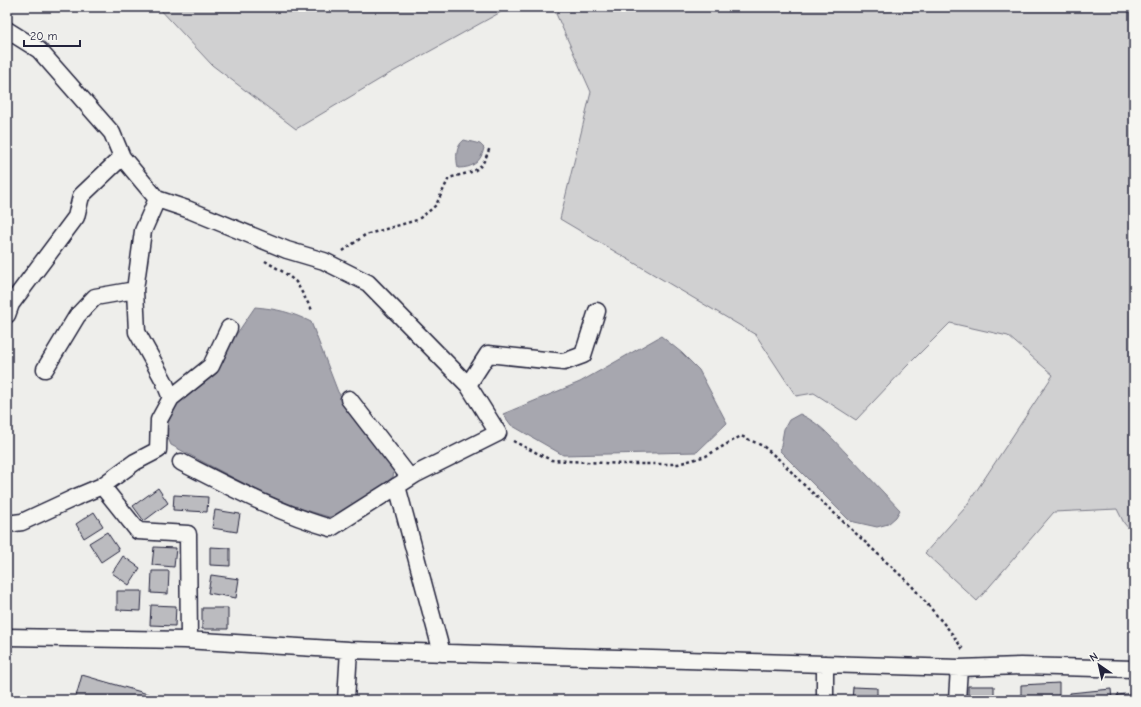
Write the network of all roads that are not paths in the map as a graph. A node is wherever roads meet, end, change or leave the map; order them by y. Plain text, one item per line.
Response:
1 (7, 30) edge
2 (122, 157) junction
3 (157, 199) junction
4 (136, 290) junction
5 (596, 311) dead end
6 (7, 315) edge
7 (229, 328) dead end
8 (45, 369) dead end
9 (468, 385) junction
10 (171, 398) junction
11 (349, 400) dead end
12 (181, 462) dead end
13 (403, 482) junction
14 (102, 486) junction
15 (7, 524) edge
16 (7, 637) edge
17 (189, 640) junction
18 (349, 650) junction
19 (442, 653) junction
20 (825, 664) junction
21 (966, 668) junction
22 (1134, 669) edge
23 (346, 700) edge
24 (825, 700) edge
25 (957, 700) edge

1 - 2 street
2 - 3 street
2 - 6 street
3 - 4 street
3 - 9 street
4 - 8 street
4 - 10 street
5 - 9 street
7 - 10 street
9 - 13 street
10 - 14 street
11 - 13 street
12 - 13 street
13 - 19 street
14 - 15 street
14 - 17 street
16 - 17 street
17 - 18 street
18 - 19 street
18 - 23 street
19 - 20 street
20 - 21 street
20 - 24 street
21 - 22 street
21 - 25 street

